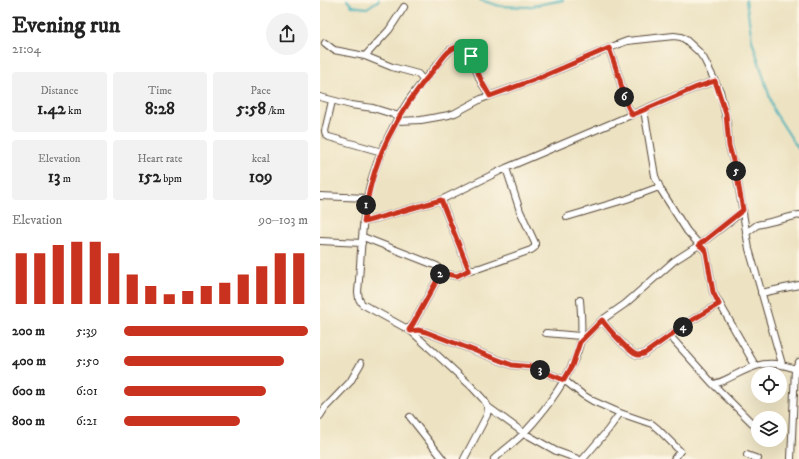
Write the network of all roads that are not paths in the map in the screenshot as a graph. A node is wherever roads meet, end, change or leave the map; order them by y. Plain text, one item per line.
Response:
1 (404, 7) dead end
2 (325, 43) dead end
3 (609, 48) junction
4 (364, 56) junction
5 (424, 81) junction
6 (715, 81) junction
7 (490, 96) junction
8 (320, 97) edge
9 (332, 101) junction
10 (644, 110) junction
11 (632, 115) junction
12 (398, 119) junction
13 (382, 152) junction
14 (506, 168) junction
15 (659, 186) junction
16 (320, 196) edge
17 (367, 198) junction
18 (441, 200) junction
19 (743, 210) junction
20 (799, 215) edge
21 (567, 217) dead end
22 (364, 222) junction
23 (746, 232) junction
24 (362, 240) junction
25 (320, 241) edge
26 (699, 245) junction
27 (469, 270) junction
28 (441, 273) junction
29 (799, 286) edge
30 (762, 293) junction
31 (580, 300) dead end
32 (719, 304) junction
33 (602, 320) junction
34 (410, 330) junction
35 (546, 334) dead end
36 (670, 336) junction
37 (580, 339) junction
38 (799, 362) edge
39 (361, 363) dead end
40 (782, 364) junction
41 (755, 365) junction
42 (795, 368) junction
43 (564, 380) junction
44 (713, 384) junction
45 (488, 407) junction
46 (620, 413) junction
47 (320, 416) edge
48 (410, 417) dead end
49 (751, 422) edge
50 (524, 433) junction
51 (747, 455) dead end
52 (443, 459) edge
53 (464, 459) edge
54 (494, 459) edge
55 (578, 459) edge
56 (582, 459) edge
57 (674, 459) edge
58 (758, 459) edge
59 (791, 459) edge

1 - 4 street
2 - 4 street
3 - 6 street
3 - 7 street
3 - 11 street
4 - 5 street
5 - 7 street
5 - 12 street
6 - 10 street
6 - 19 street
7 - 12 street
8 - 9 street
9 - 12 street
9 - 13 street
10 - 11 street
10 - 15 street
11 - 14 street
12 - 13 street
13 - 17 street
14 - 18 street
14 - 27 street
15 - 21 street
15 - 26 street
16 - 17 street
17 - 22 street
18 - 22 street
18 - 27 street
19 - 23 street
19 - 26 street
20 - 23 street
22 - 24 street
23 - 30 street
24 - 25 street
24 - 28 street
24 - 34 street
26 - 32 street
26 - 33 street
27 - 28 street
28 - 34 street
29 - 30 street
30 - 40 street
31 - 37 street
32 - 36 street
32 - 41 street
33 - 36 street
33 - 37 street
34 - 43 street
34 - 45 street
35 - 37 street
36 - 44 street
37 - 43 street
38 - 42 street
39 - 47 street
40 - 41 street
40 - 42 street
41 - 44 street
42 - 59 street
43 - 46 street
43 - 50 street
44 - 49 street
45 - 50 street
45 - 53 street
46 - 56 street
46 - 57 street
48 - 52 street
50 - 54 street
50 - 55 street
51 - 58 street

